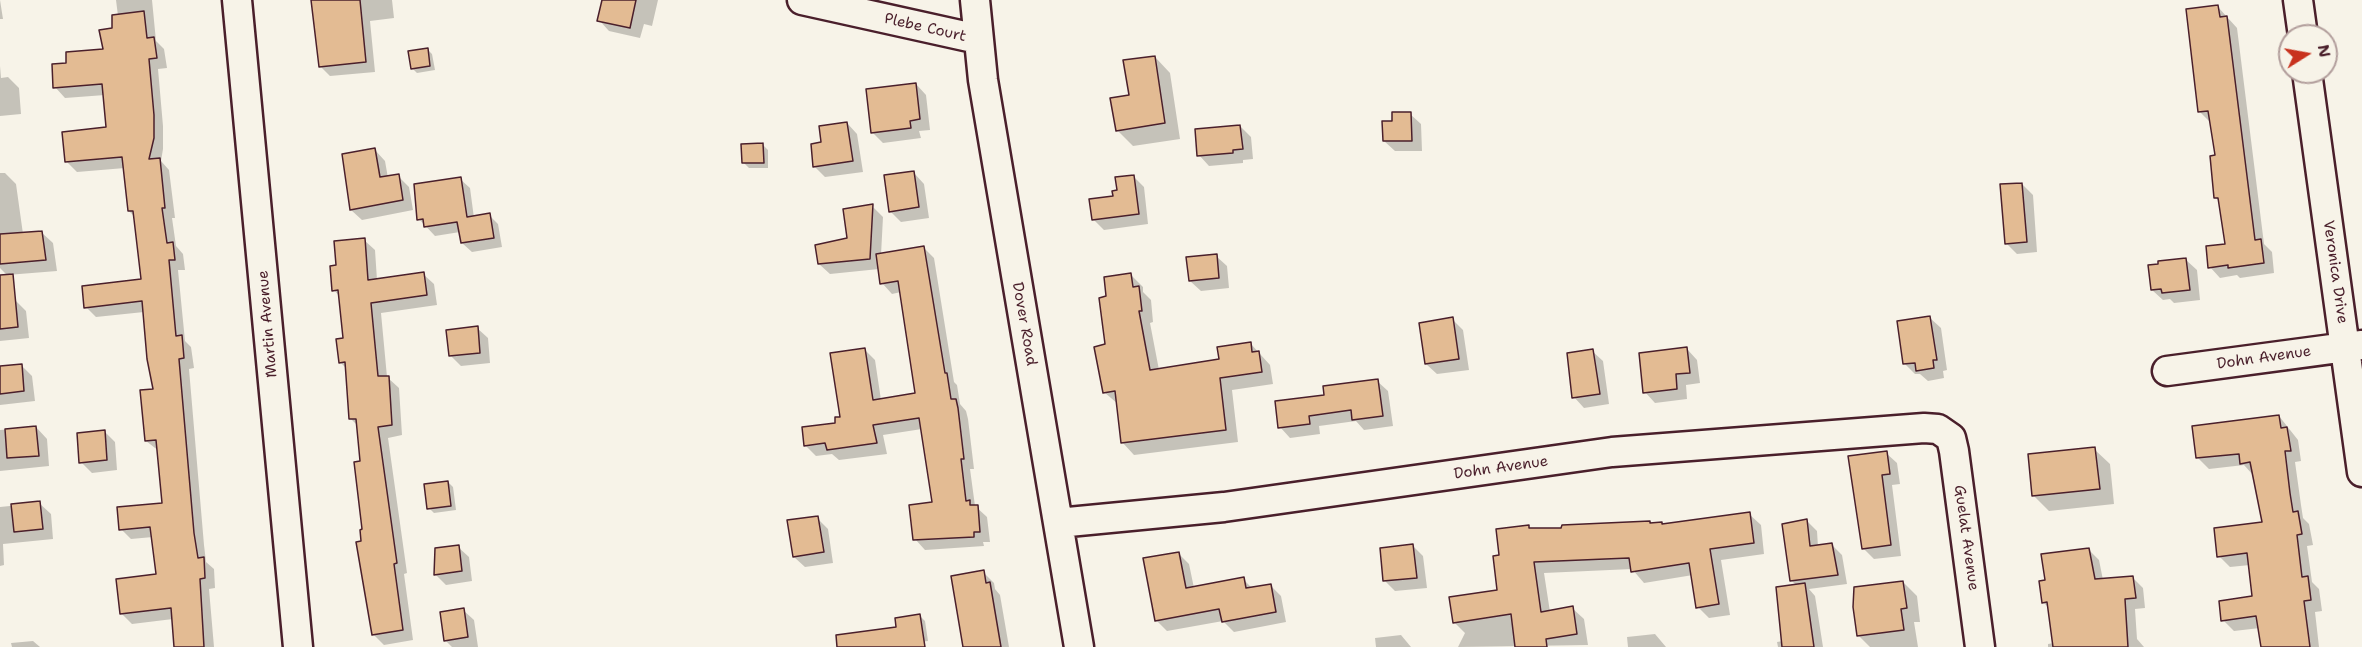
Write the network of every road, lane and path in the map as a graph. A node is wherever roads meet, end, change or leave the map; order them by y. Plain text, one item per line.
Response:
1 (237, 0) edge
2 (802, 0) edge
3 (975, 0) edge
4 (2298, 0) edge
5 (2301, 24) edge
6 (978, 39) junction
7 (2309, 84) edge
8 (2354, 346) edge
9 (2167, 371) dead end
10 (1945, 432) joint
11 (2362, 472) edge
12 (1058, 523) junction
13 (298, 647) edge
14 (1080, 647) edge
15 (1980, 647) edge

1 - 13 street, Martin Avenue
2 - 6 street, Plebe Court
3 - 6 street, Dover Road
4 - 5 street
6 - 12 street, Dover Road
7 - 8 street, Veronica Drive
8 - 9 street, Dohn Avenue
8 - 11 street, Veronica Drive
10 - 12 street, Dohn Avenue
10 - 15 street, Guelat Avenue
12 - 14 street, Dover Road

